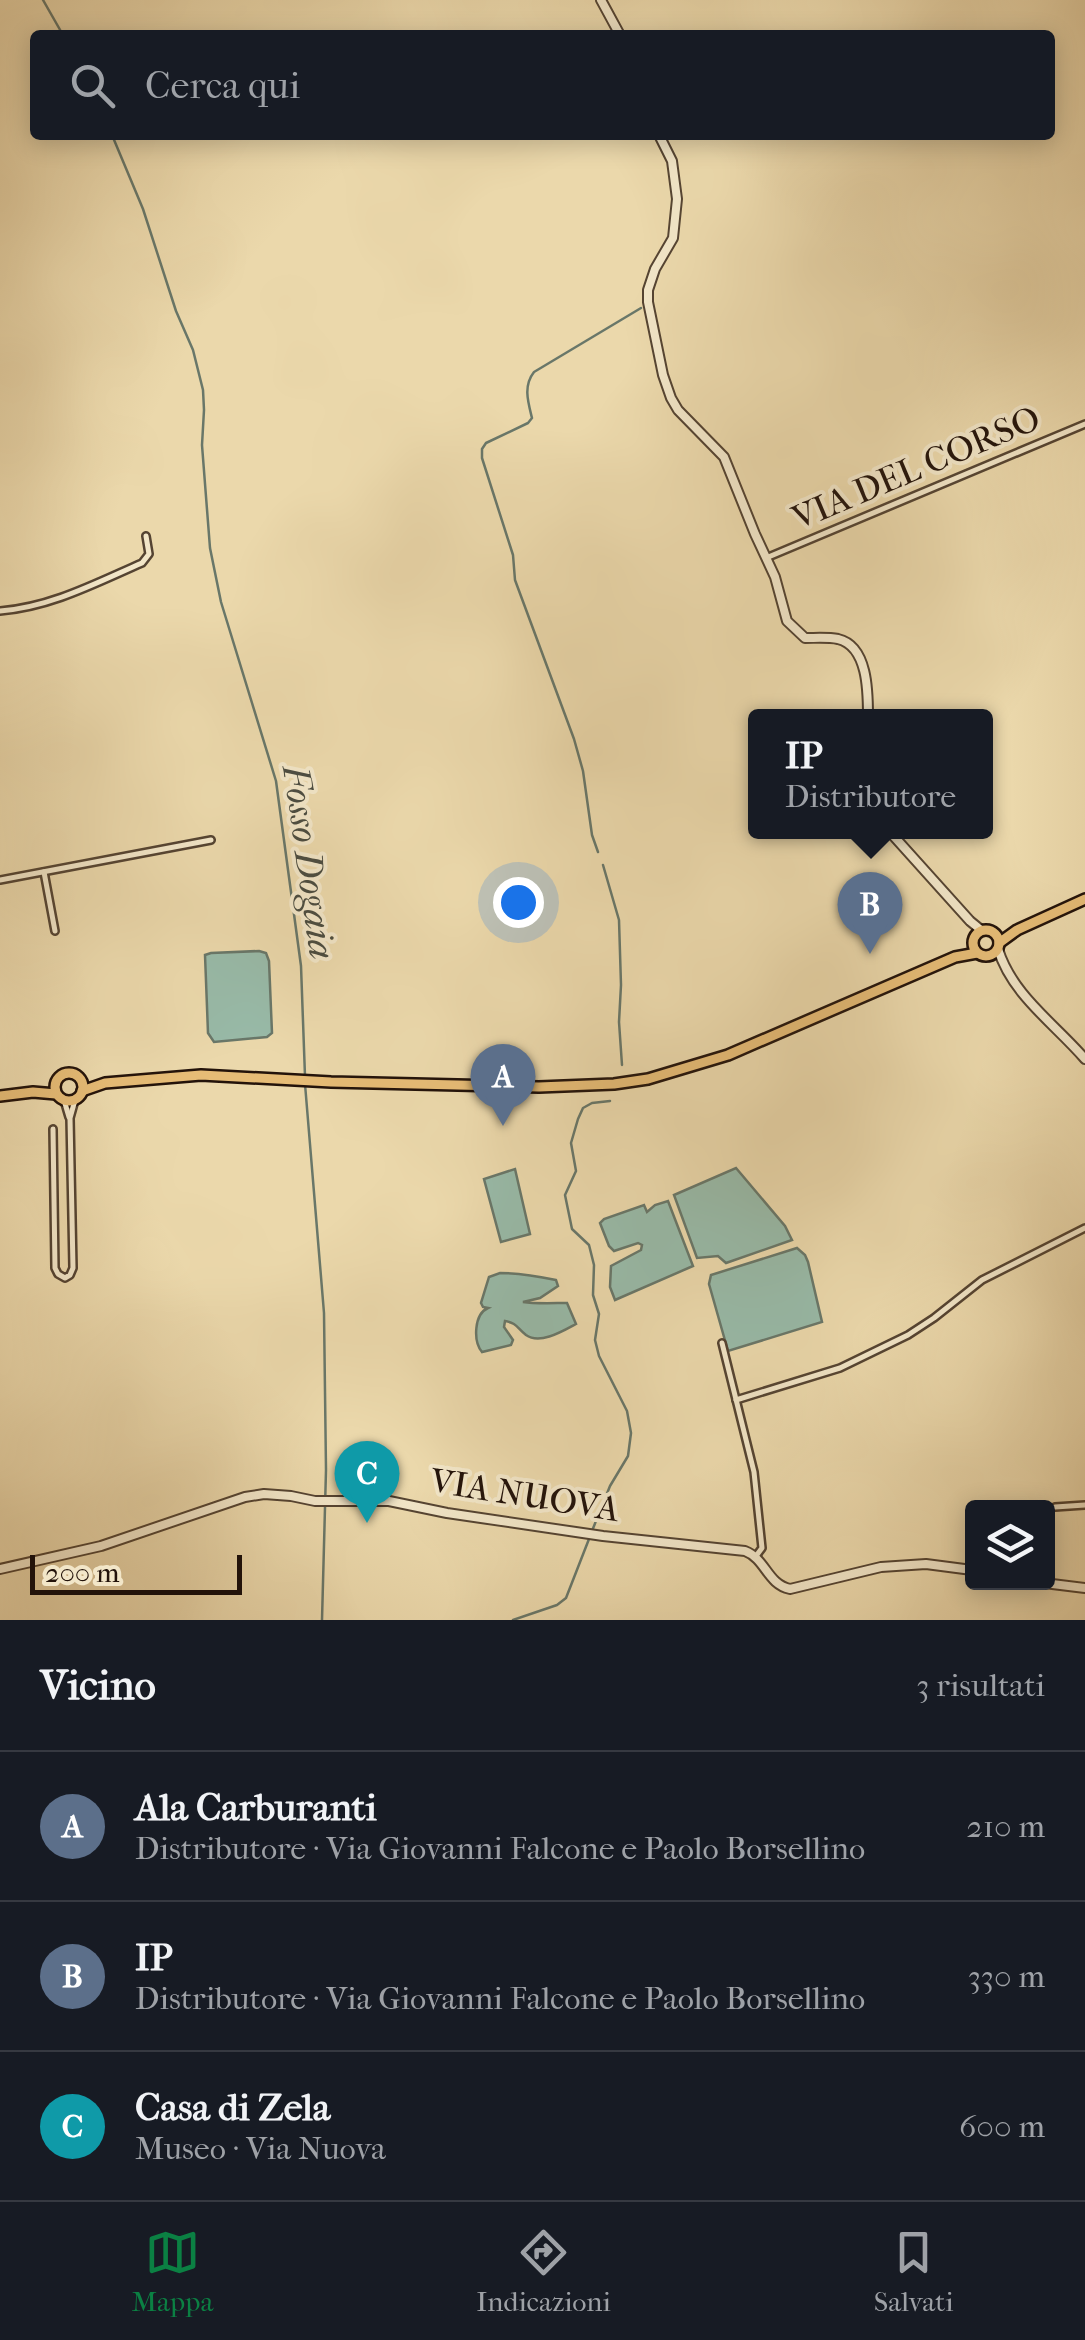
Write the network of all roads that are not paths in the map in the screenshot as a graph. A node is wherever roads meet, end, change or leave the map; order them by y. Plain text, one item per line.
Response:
1 (601, 0) edge
2 (617, 30) edge
3 (662, 140) edge
4 (1085, 424) edge
5 (146, 536) dead end
6 (766, 558) junction
7 (0, 611) edge
8 (868, 709) edge
9 (896, 839) edge
10 (211, 840) dead end
11 (44, 872) junction
12 (0, 880) edge
13 (1085, 899) edge
14 (1017, 930) junction
15 (55, 932) dead end
16 (994, 932) junction
17 (976, 936) junction
18 (999, 946) junction
19 (983, 954) junction
20 (955, 957) junction
21 (1003, 964) junction
22 (1085, 1059) edge
23 (80, 1078) junction
24 (56, 1081) junction
25 (105, 1082) junction
26 (33, 1092) junction
27 (0, 1096) edge
28 (69, 1096) junction
29 (53, 1129) dead end
30 (70, 1185) junction
31 (52, 1186) junction
32 (1085, 1228) edge
33 (722, 1343) dead end
34 (736, 1400) junction
35 (1085, 1505) edge
36 (1055, 1507) dead end
37 (756, 1556) junction
38 (0, 1569) edge
39 (965, 1569) edge
40 (1055, 1584) edge
41 (1085, 1588) edge

1 - 2 street
3 - 6 street
4 - 6 street, VIA DEL CORSO
5 - 7 street
6 - 8 street
9 - 17 street
10 - 11 street
11 - 12 street
11 - 15 street
13 - 14 main road
14 - 16 main road
14 - 18 main road
16 - 17 main road
16 - 18 main road
17 - 19 main road
17 - 20 main road
18 - 19 main road
18 - 21 street
19 - 20 main road
19 - 21 street
20 - 25 main road
21 - 22 street
23 - 24 main road
23 - 25 main road
23 - 28 main road
24 - 26 main road
24 - 28 main road
25 - 28 main road
26 - 27 main road
26 - 28 main road
28 - 30 street
29 - 31 street
30 - 31 street
30 - 31 street
32 - 34 street
33 - 34 street
34 - 37 street
35 - 36 street
37 - 38 street, VIA NUOVA
37 - 39 street, VIA NUOVA
40 - 41 street

